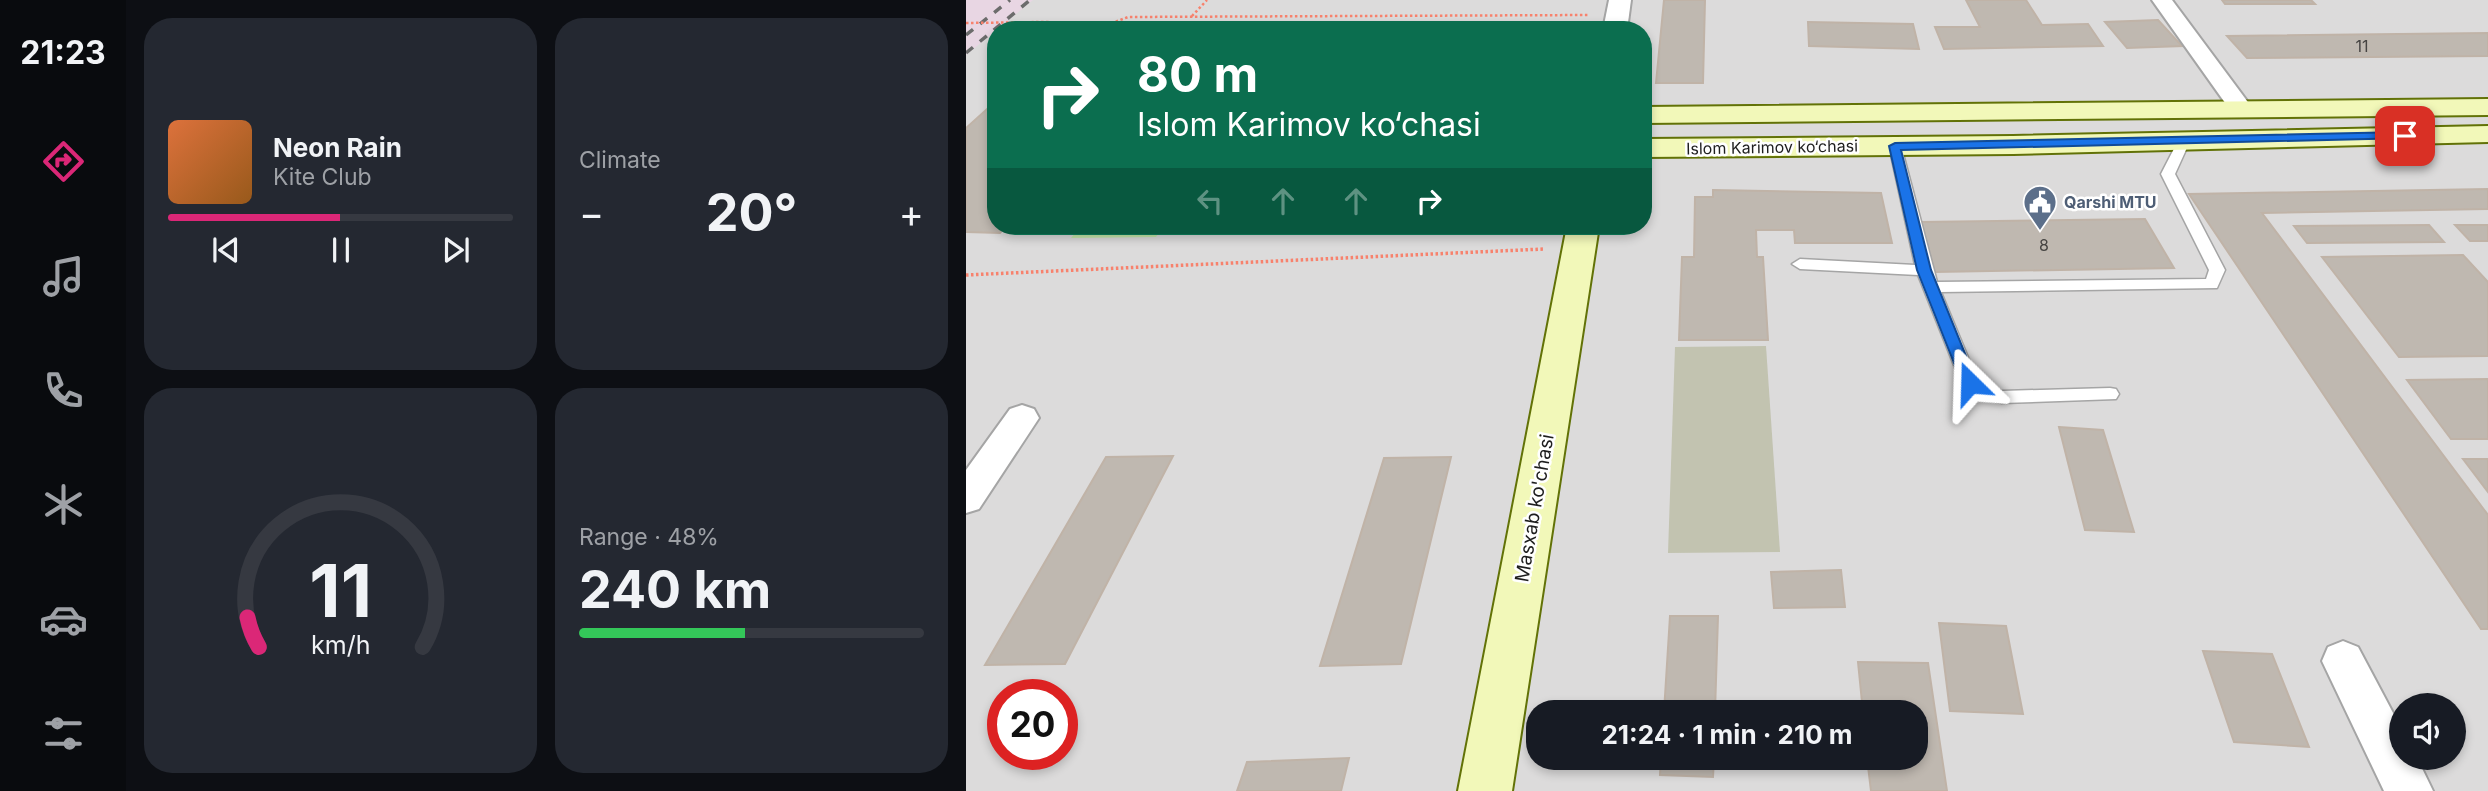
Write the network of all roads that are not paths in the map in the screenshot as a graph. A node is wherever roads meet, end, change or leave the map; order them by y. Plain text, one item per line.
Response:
1 (2162, 0) edge
2 (2488, 107) edge
3 (2241, 109) junction
4 (1652, 115) edge
5 (2488, 134) edge
6 (2184, 141) junction
7 (1895, 146) junction
8 (1652, 148) edge
9 (1581, 237) edge
10 (1800, 264) dead end
11 (1924, 270) junction
12 (1931, 287) junction
13 (2110, 394) dead end
14 (1022, 418) dead end
15 (966, 498) edge
16 (2343, 661) dead end
17 (1485, 791) edge
18 (2409, 791) edge

1 - 3 street
2 - 3 main road, Islom Karimov ko‘chasi
3 - 4 main road, Islom Karimov ko‘chasi
5 - 6 main road, Islom Karimov ko‘chasi
6 - 7 main road, Islom Karimov ko‘chasi
6 - 12 lane
7 - 8 main road, Islom Karimov ko‘chasi
7 - 11 lane
9 - 17 main road, Masxab ko'chasi
10 - 11 lane
11 - 12 lane
12 - 13 lane
14 - 15 street
16 - 18 street

